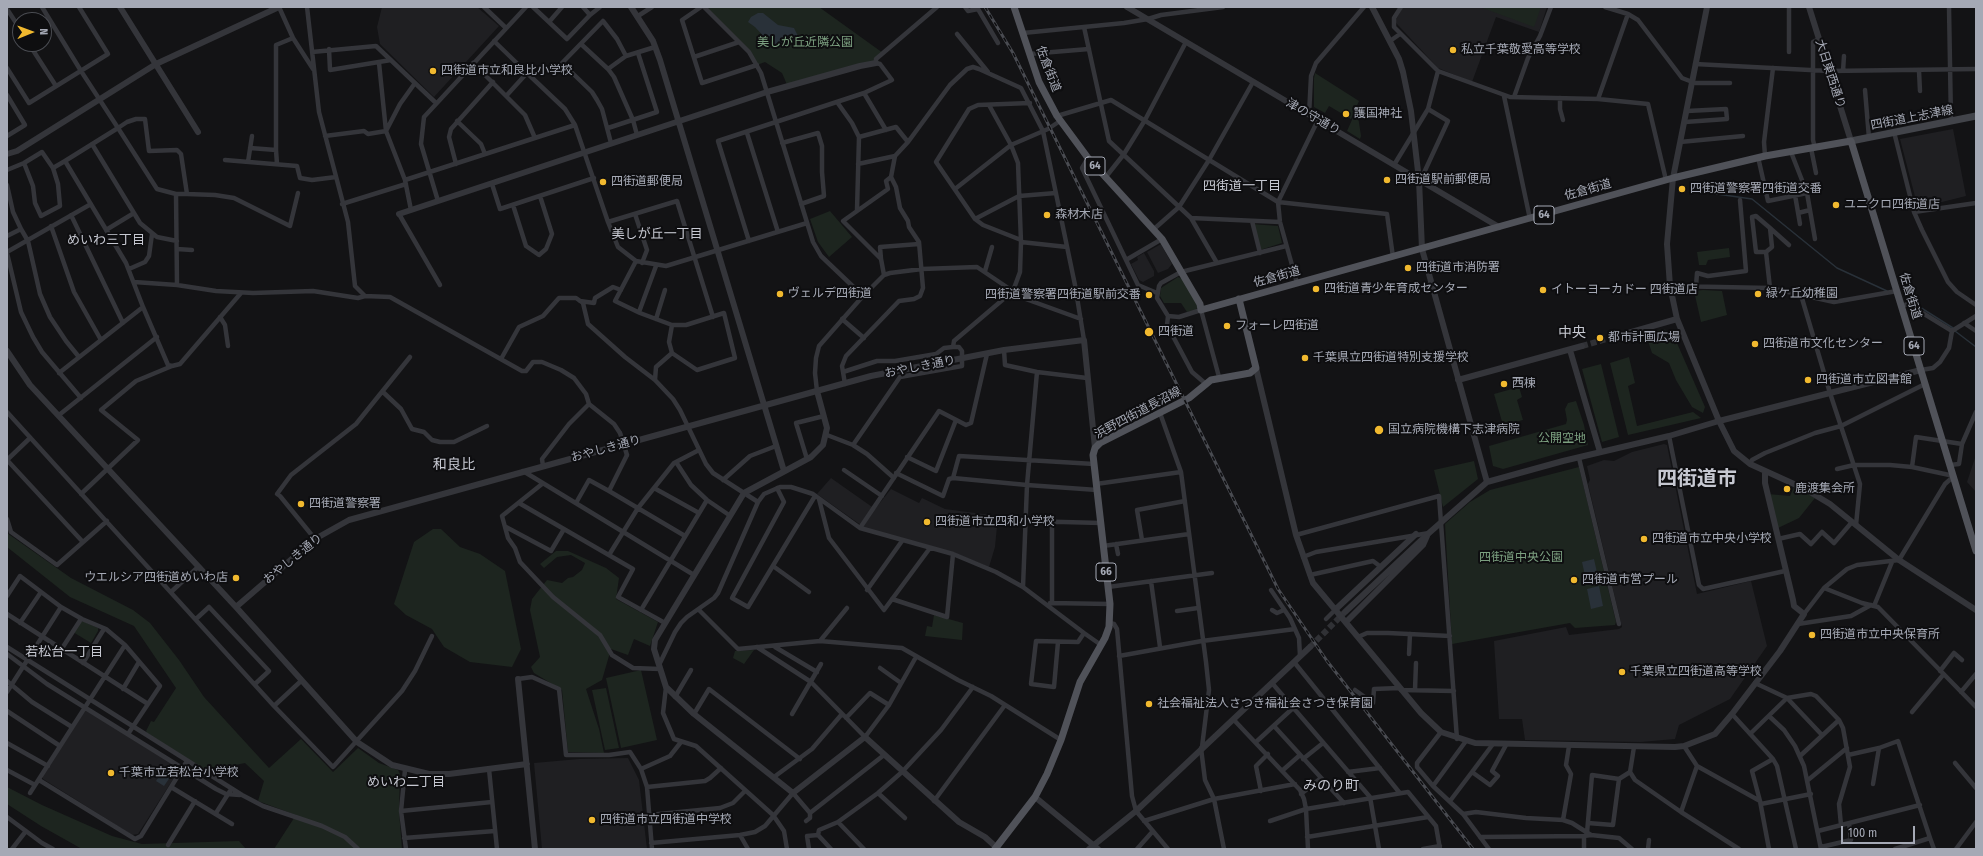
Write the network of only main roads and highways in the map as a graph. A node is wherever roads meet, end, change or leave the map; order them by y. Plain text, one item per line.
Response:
1 (1014, 7) edge
2 (1976, 116) edge
3 (1851, 142) junction
4 (1239, 300) junction
5 (1976, 550) edge
6 (996, 848) edge

1 - 4 main road, 佐倉街道 / 64
2 - 3 main road, 四街道上志津線
3 - 4 main road, 佐倉街道 / 64
3 - 5 main road, 佐倉街道 / 64
4 - 6 main road, 浜野四街道長沼線 / 66

